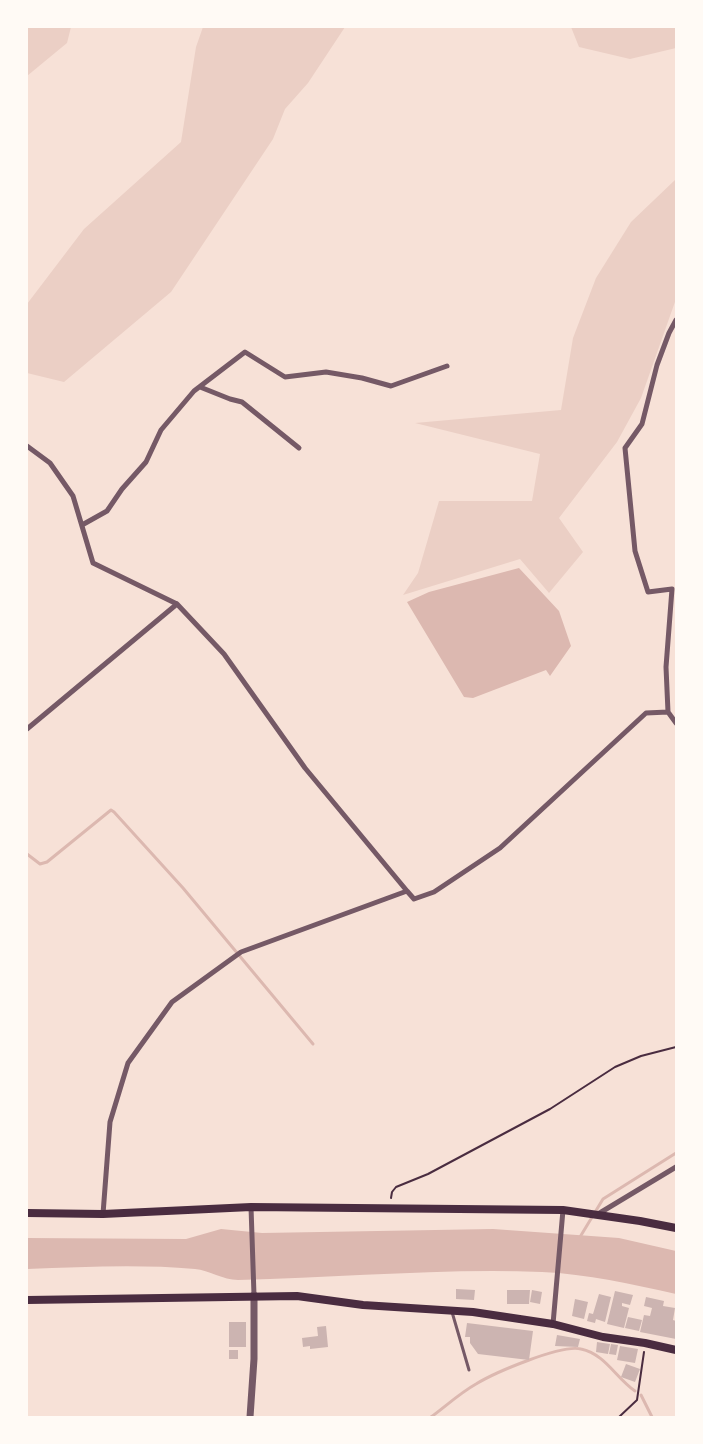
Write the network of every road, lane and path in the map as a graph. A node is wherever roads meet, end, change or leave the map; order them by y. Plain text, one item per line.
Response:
1 (676, 320) edge
2 (447, 366) dead end
3 (200, 387) junction
4 (27, 446) edge
5 (299, 448) dead end
6 (82, 525) junction
7 (177, 604) junction
8 (668, 712) junction
9 (676, 723) edge
10 (27, 729) edge
11 (407, 891) junction
12 (676, 1047) edge
13 (676, 1167) edge
14 (251, 1207) junction
15 (390, 1208) junction
16 (563, 1210) junction
17 (27, 1213) edge
18 (103, 1214) junction
19 (597, 1215) junction
20 (676, 1228) edge
21 (254, 1295) junction
22 (27, 1300) edge
23 (451, 1310) junction
24 (553, 1324) junction
25 (645, 1343) junction
26 (676, 1350) edge
27 (469, 1370) dead end
28 (250, 1417) edge
29 (620, 1417) edge

1 - 8 street
2 - 3 street
3 - 5 street
3 - 6 street
4 - 6 street
6 - 7 street
7 - 10 street
7 - 11 street
8 - 9 street
8 - 11 street
11 - 18 street
12 - 15 path
13 - 19 street
14 - 15 main road
14 - 18 main road
14 - 21 street
15 - 16 main road
16 - 19 main road
16 - 24 street
17 - 18 main road
19 - 20 main road
21 - 22 main road
21 - 23 main road
21 - 28 street
23 - 24 main road
23 - 27 lane
24 - 25 main road
25 - 26 main road
25 - 29 path

